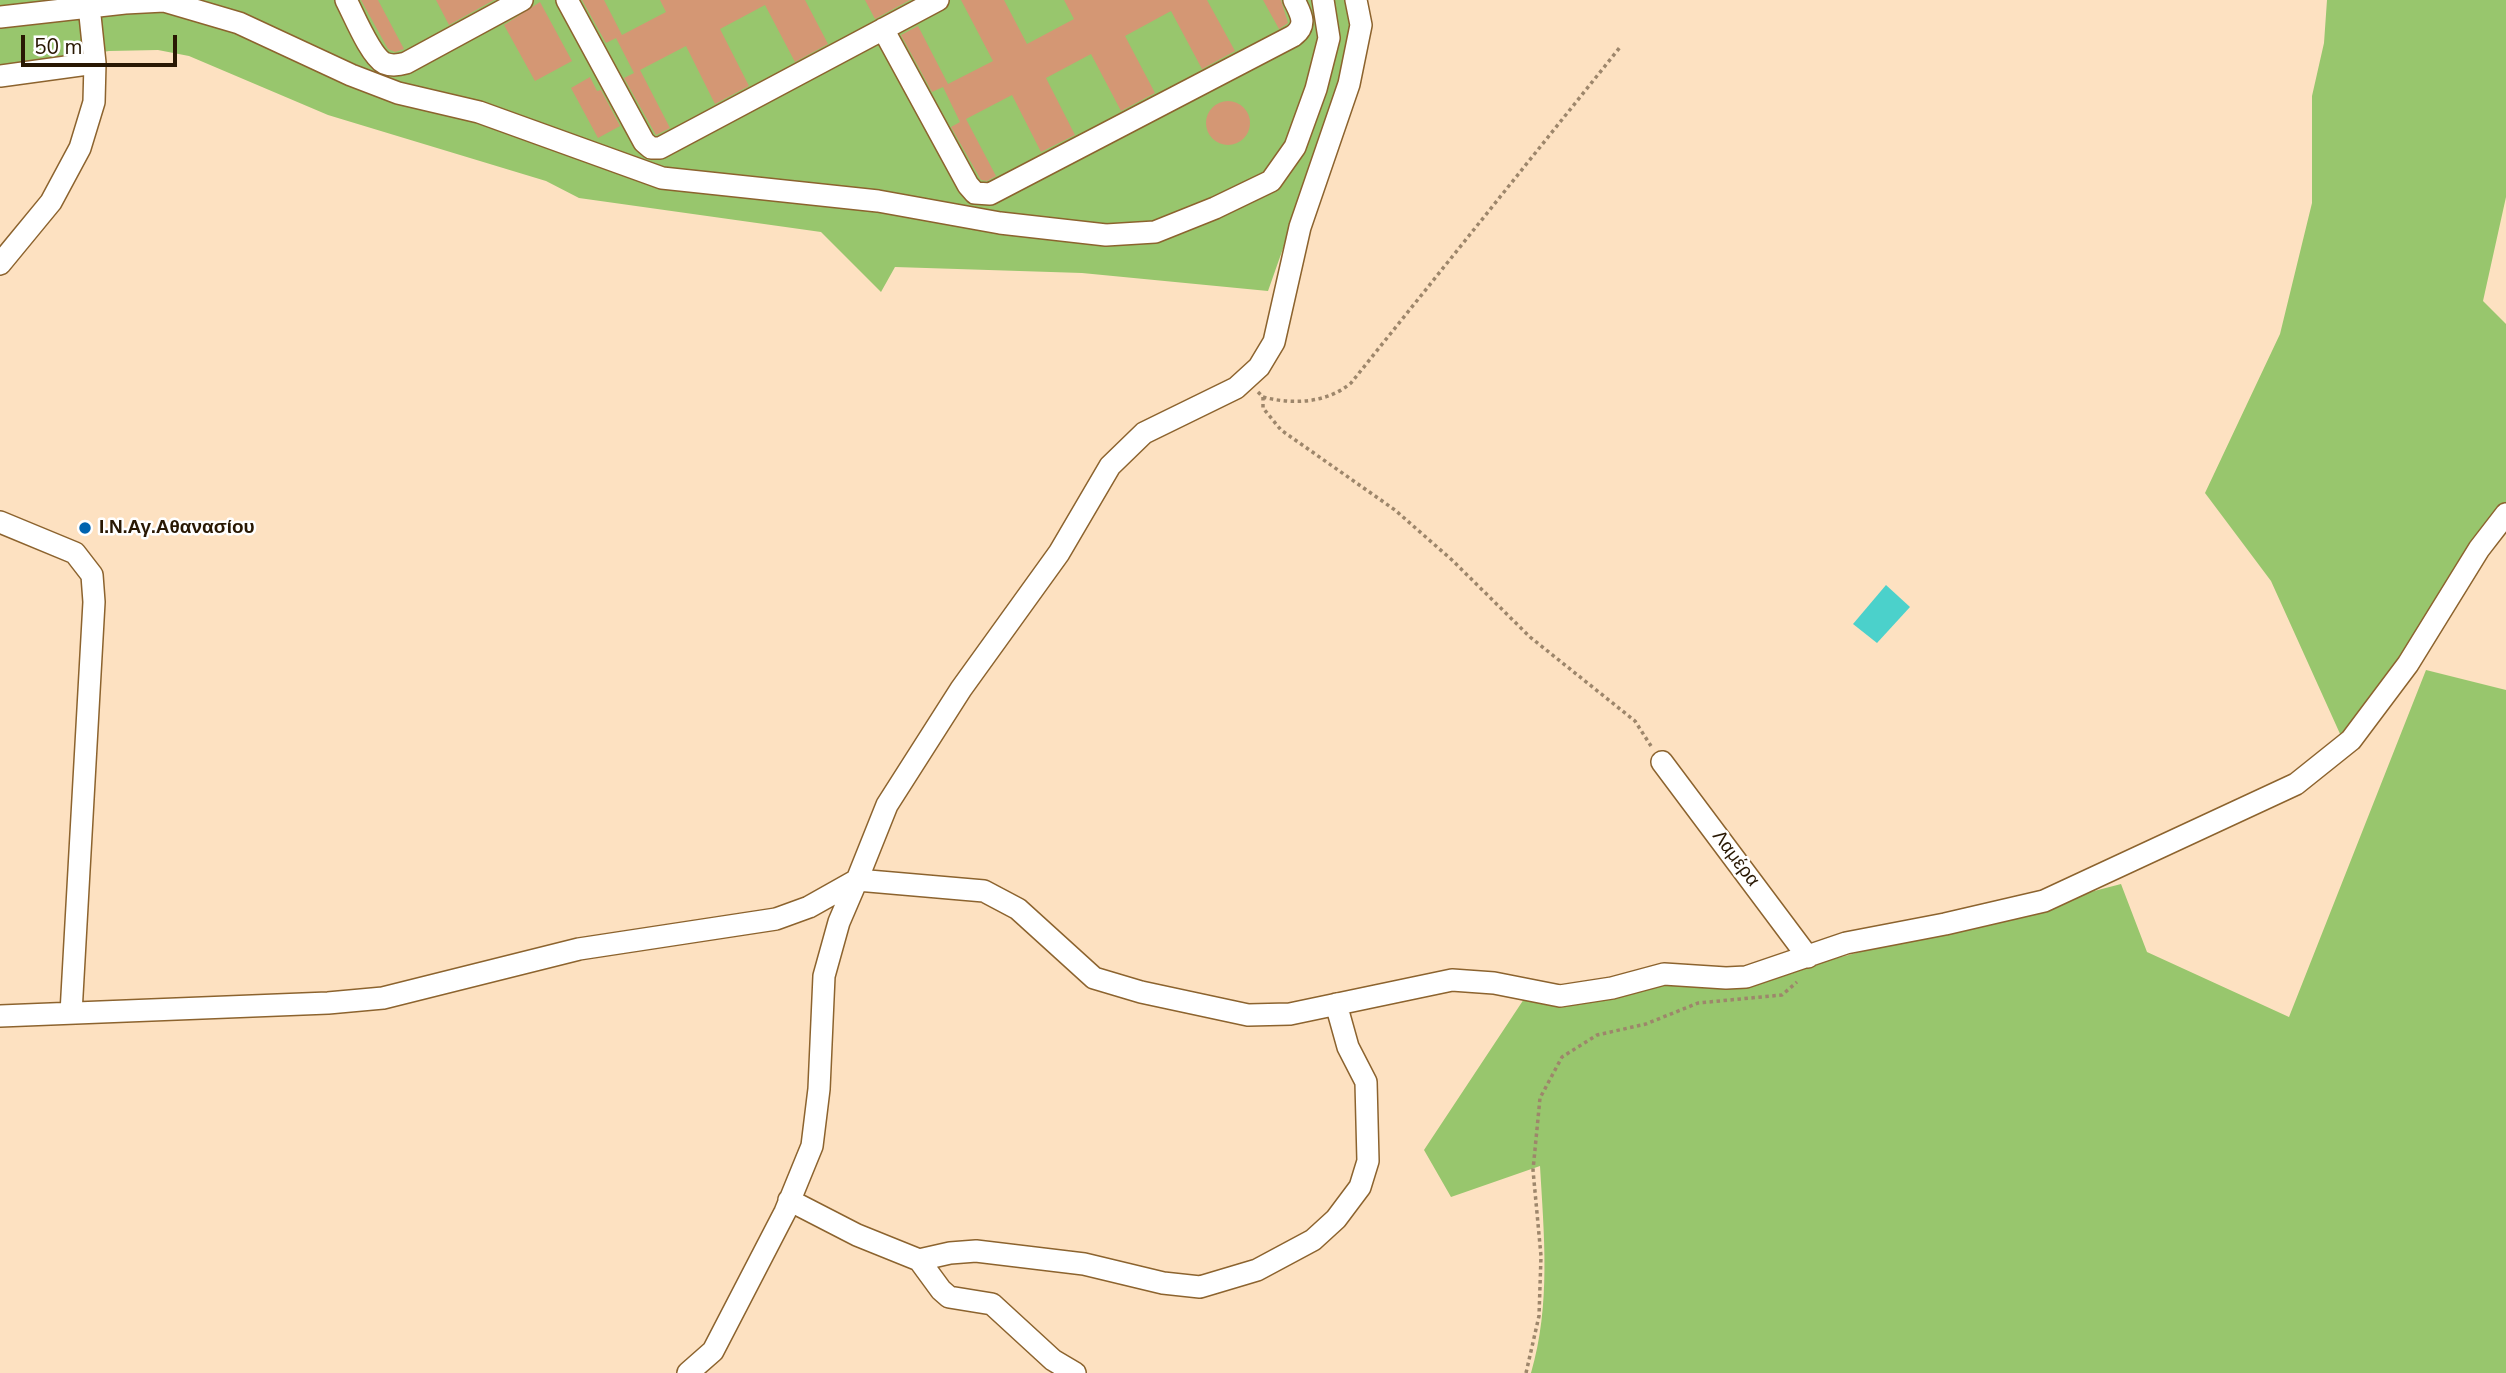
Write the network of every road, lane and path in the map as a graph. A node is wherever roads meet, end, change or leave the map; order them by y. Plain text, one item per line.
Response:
1 (163, 0) edge
2 (346, 0) edge
3 (522, 0) edge
4 (567, 0) edge
5 (938, 0) edge
6 (1294, 0) edge
7 (1323, 0) edge
8 (1356, 0) edge
9 (89, 6) junction
10 (2, 11) edge
11 (883, 29) junction
12 (1621, 46) dead end
13 (95, 63) junction
14 (0, 76) edge
15 (0, 264) edge
16 (1245, 380) junction
17 (1264, 397) junction
18 (2506, 513) edge
19 (0, 522) edge
20 (1662, 762) joint
21 (857, 880) junction
22 (1808, 957) junction
23 (1336, 1004) junction
24 (71, 1013) junction
25 (0, 1016) edge
26 (789, 1200) junction
27 (919, 1260) junction
28 (688, 1373) edge
29 (1075, 1373) edge
30 (1526, 1373) edge

1 - 7 street
1 - 9 street
2 - 3 street
4 - 11 street
5 - 11 street
6 - 11 street
8 - 16 street
9 - 10 street
9 - 13 street
12 - 17 path
13 - 14 street
13 - 15 street
16 - 17 path
16 - 21 street
17 - 20 path
18 - 22 street
19 - 24 street
20 - 22 street, Λαμέρα
21 - 23 street
21 - 24 street
21 - 26 street
22 - 23 street
22 - 30 path
23 - 27 street
24 - 25 street
26 - 27 street
26 - 28 street
27 - 29 street

